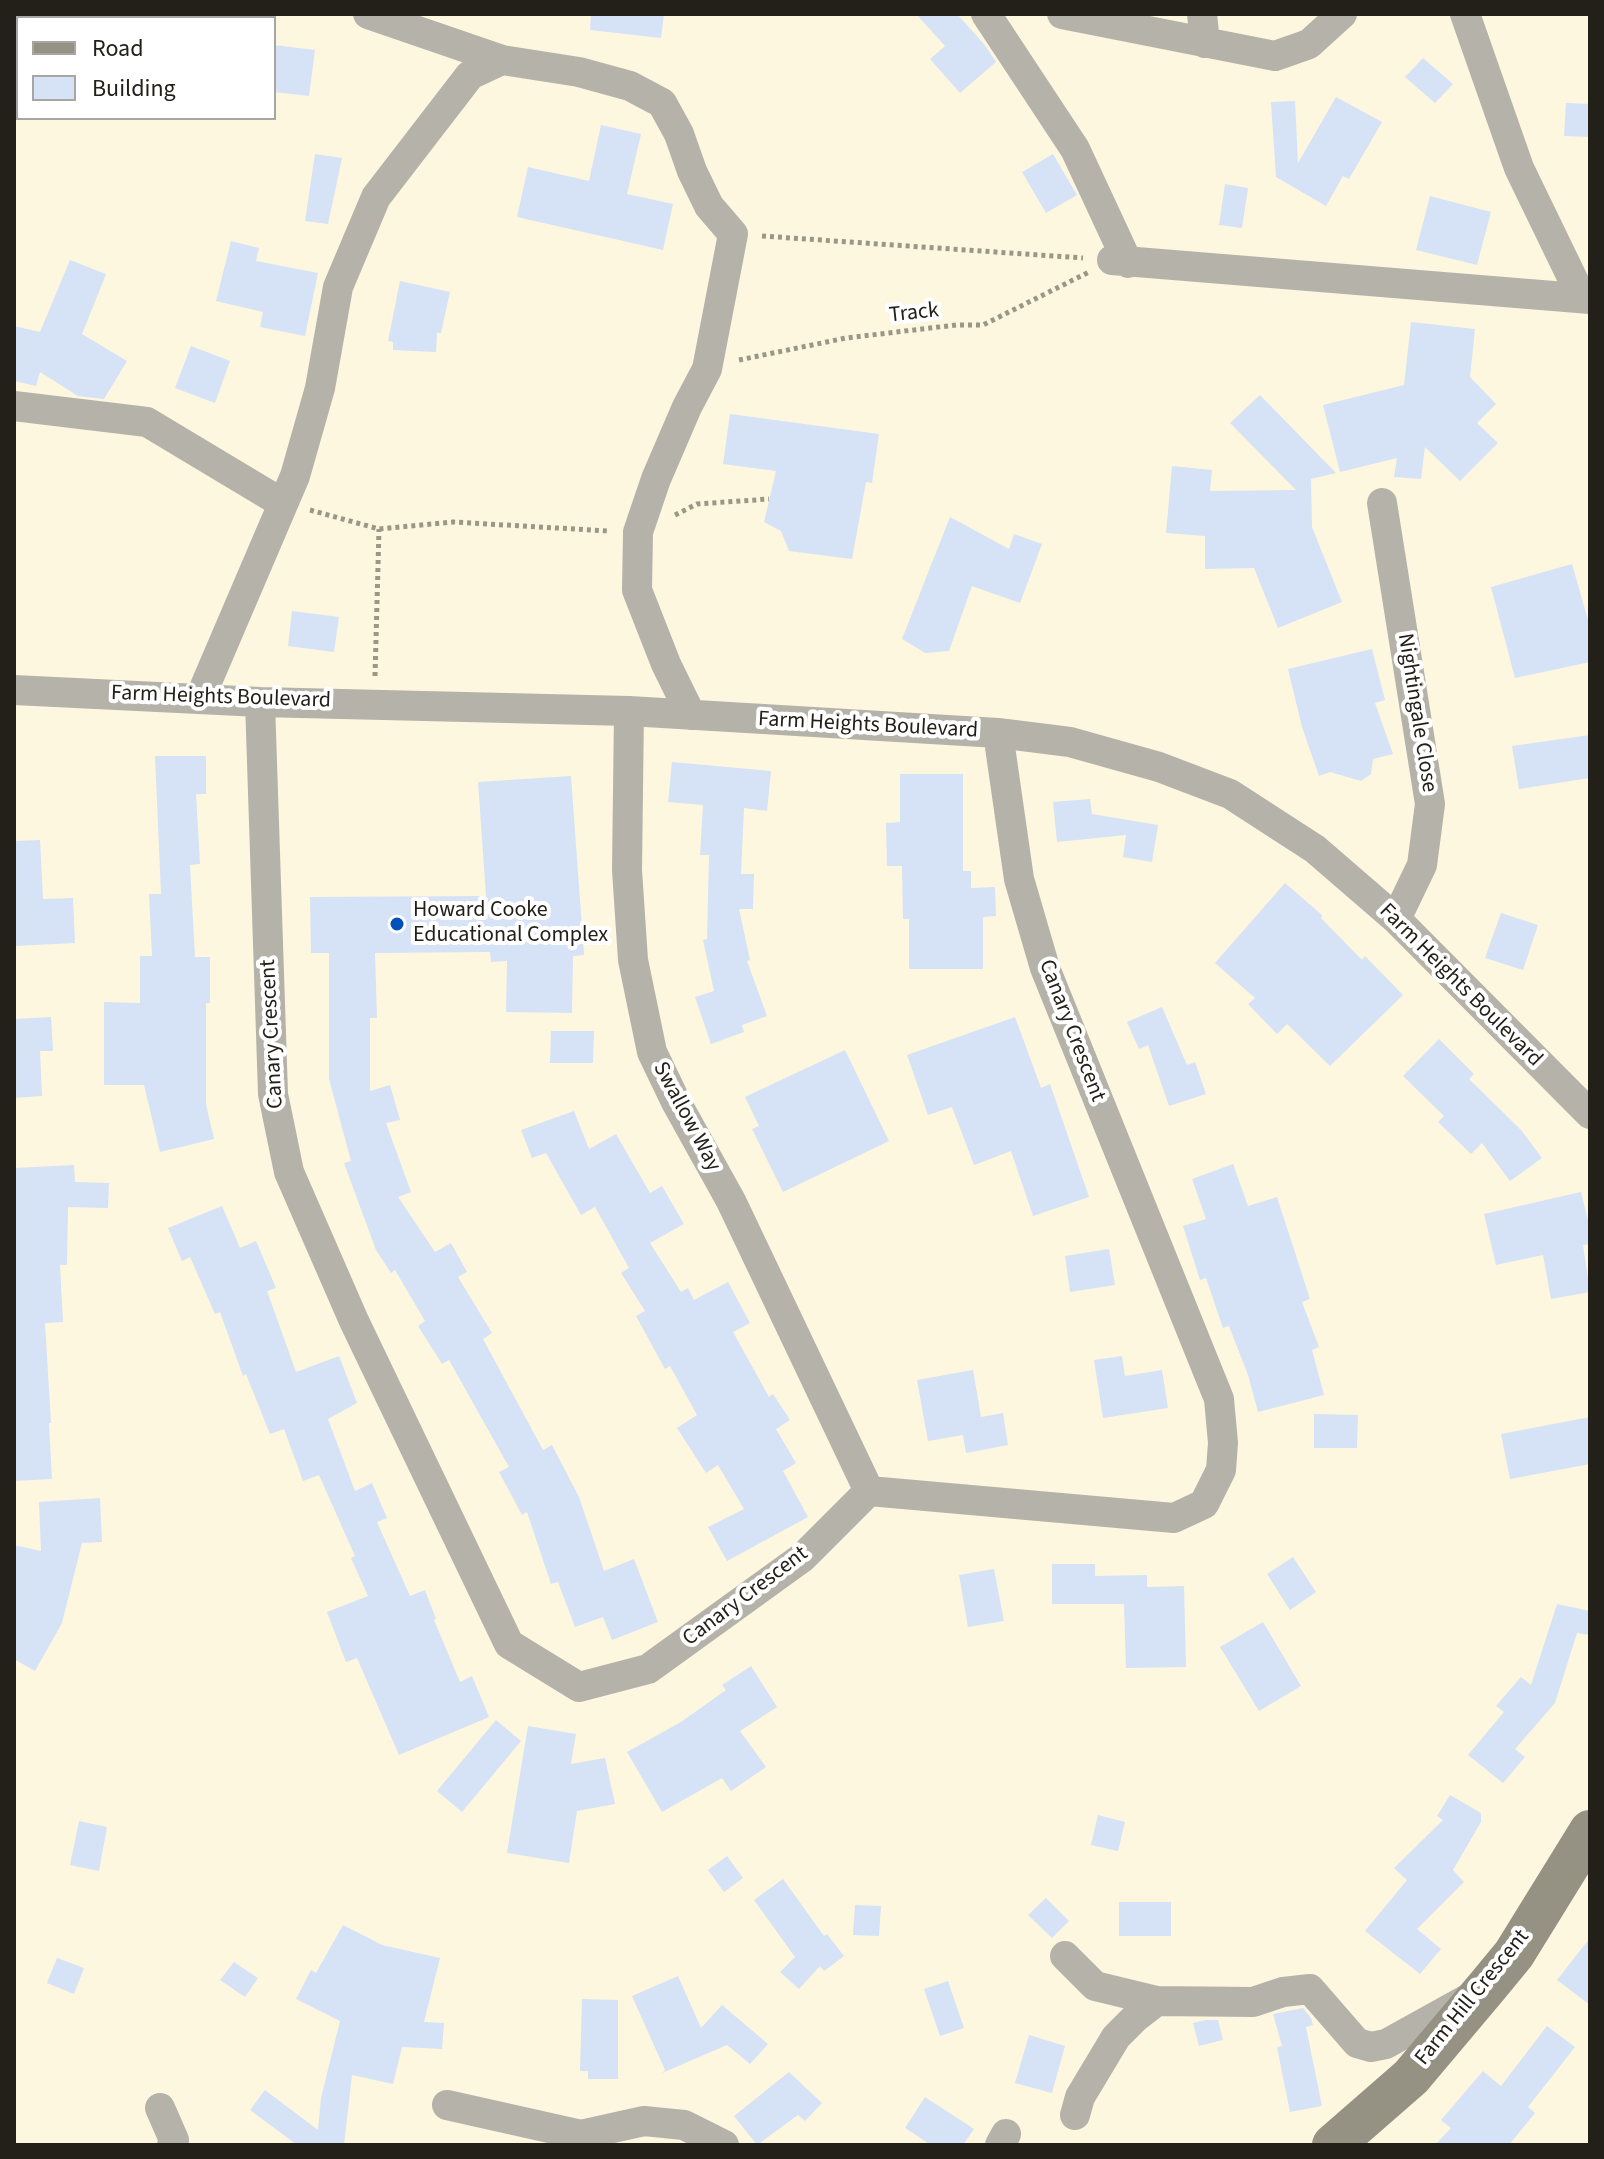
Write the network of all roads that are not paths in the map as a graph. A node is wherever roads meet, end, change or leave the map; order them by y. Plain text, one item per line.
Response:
1 (368, 14) edge
2 (1062, 14) edge
3 (1342, 14) edge
4 (1465, 14) edge
5 (996, 16) edge
6 (1204, 29) edge
7 (502, 60) junction
8 (1586, 299) edge
9 (14, 406) edge
10 (282, 503) junction
11 (1382, 503) dead end
12 (14, 690) edge
13 (200, 698) junction
14 (260, 702) junction
15 (629, 711) junction
16 (691, 715) junction
17 (998, 733) junction
18 (1396, 919) junction
19 (1590, 1114) edge
20 (869, 1491) junction
21 (1590, 1831) edge
22 (1065, 1956) dead end
23 (1486, 1988) junction
24 (1157, 2001) junction
25 (447, 2105) dead end
26 (160, 2108) dead end
27 (1075, 2115) dead end
28 (172, 2145) edge
29 (724, 2145) edge
30 (1333, 2145) edge

1 - 7 street
2 - 6 street
3 - 6 street
4 - 8 street
5 - 8 street
7 - 10 street
7 - 16 street
9 - 10 street
10 - 13 street
11 - 18 street, Nightingale Close
12 - 13 street, Farm Heights Boulevard
13 - 14 street, Farm Heights Boulevard
14 - 15 street, Farm Heights Boulevard
14 - 20 street, Canary Crescent
15 - 16 street, Farm Heights Boulevard
15 - 20 street, Swallow Way
16 - 17 street, Farm Heights Boulevard
17 - 18 street, Farm Heights Boulevard
17 - 20 street, Canary Crescent
18 - 19 street, Farm Heights Boulevard
21 - 23 street, Farm Hill Crescent
22 - 24 street
23 - 24 street
23 - 30 street, Farm Hill Crescent
24 - 27 street
25 - 29 street
26 - 28 street

